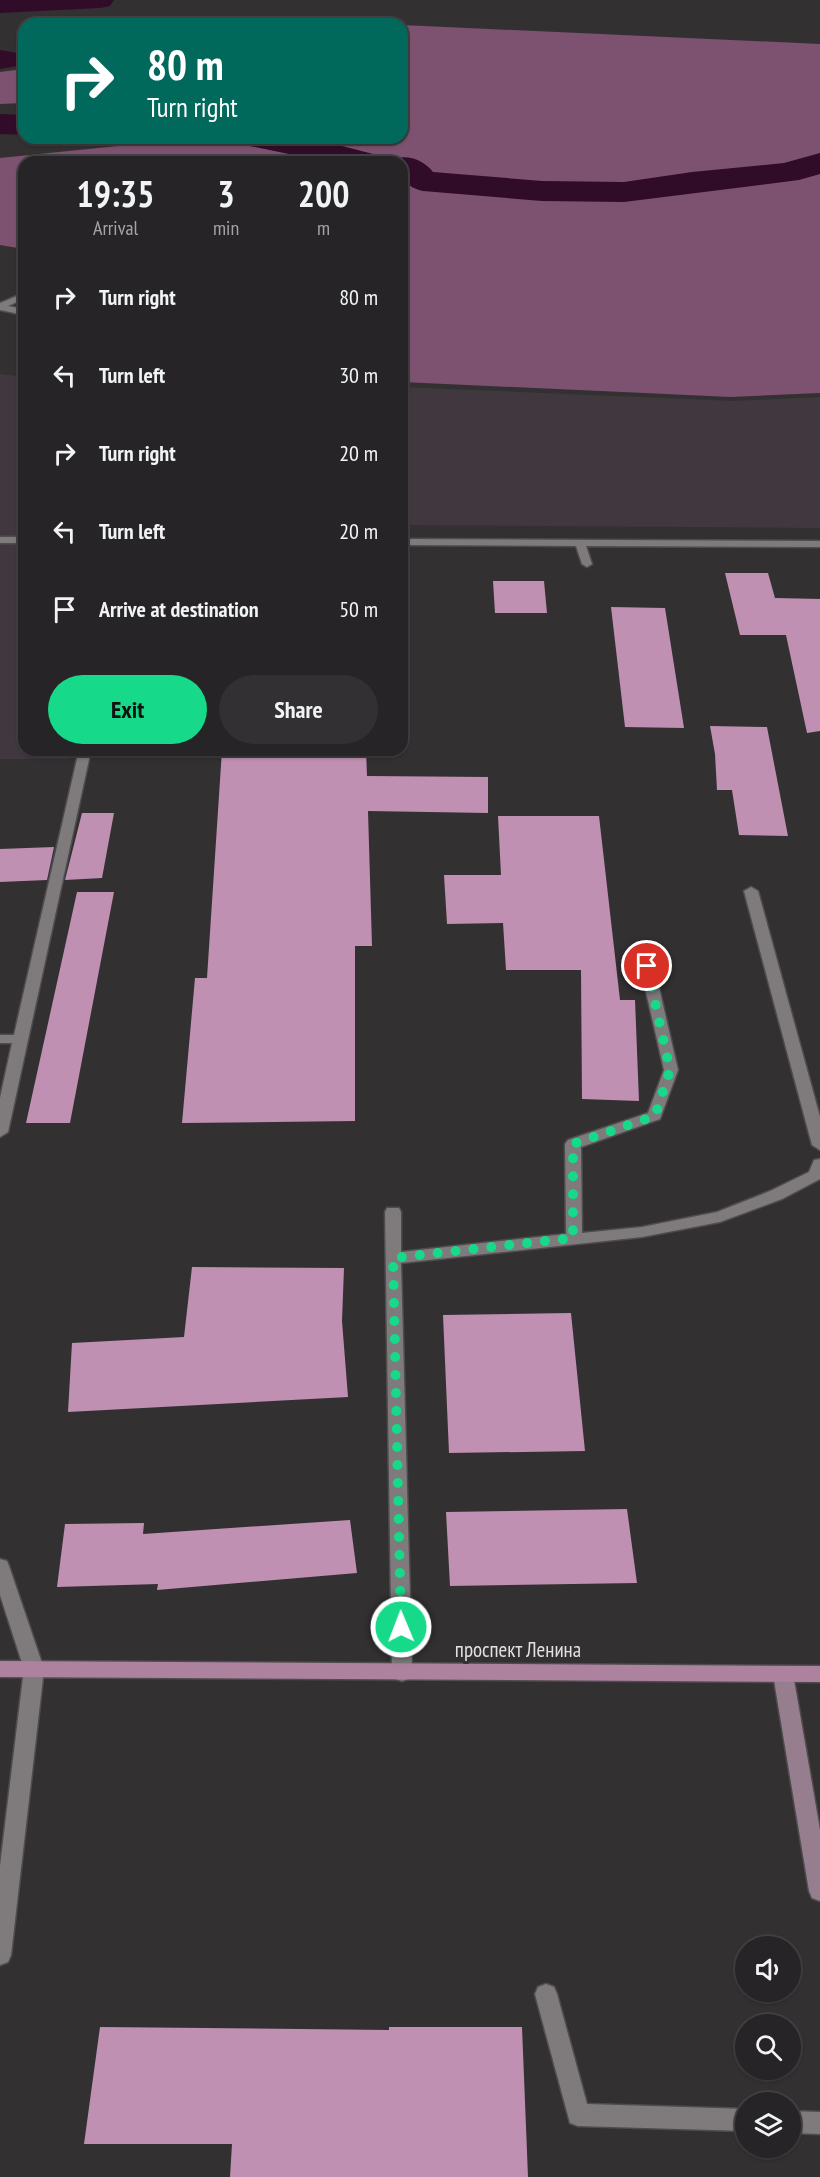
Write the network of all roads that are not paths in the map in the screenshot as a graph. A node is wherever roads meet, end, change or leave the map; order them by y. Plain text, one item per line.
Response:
1 (18, 298) edge
2 (0, 306) edge
3 (18, 310) edge
4 (0, 540) edge
5 (18, 540) edge
6 (408, 542) edge
7 (580, 543) junction
8 (820, 544) edge
9 (587, 564) dead end
10 (85, 756) edge
11 (751, 891) dead end
12 (647, 966) dead end
13 (0, 1039) edge
14 (21, 1039) junction
15 (0, 1132) edge
16 (820, 1145) edge
17 (820, 1164) edge
18 (393, 1212) dead end
19 (573, 1238) junction
20 (393, 1258) junction
21 (0, 1566) edge
22 (0, 1670) edge
23 (34, 1670) junction
24 (402, 1673) junction
25 (783, 1674) junction
26 (820, 1674) edge
27 (820, 1891) edge
28 (0, 1955) edge
29 (546, 1994) dead end
30 (735, 2120) edge
31 (801, 2122) edge
32 (820, 2123) edge

1 - 2 lane
2 - 3 lane
4 - 5 lane
6 - 7 lane
7 - 8 lane
7 - 9 lane
10 - 14 lane
11 - 16 lane
12 - 19 lane
13 - 14 lane
14 - 15 lane
17 - 19 lane
18 - 20 lane
19 - 20 lane
20 - 24 lane
21 - 23 lane
22 - 23 main road, проспект Ленина
23 - 24 main road, проспект Ленина
23 - 28 lane
24 - 25 main road, проспект Ленина
25 - 26 main road, проспект Ленина
25 - 27 main road
29 - 30 lane
31 - 32 lane

